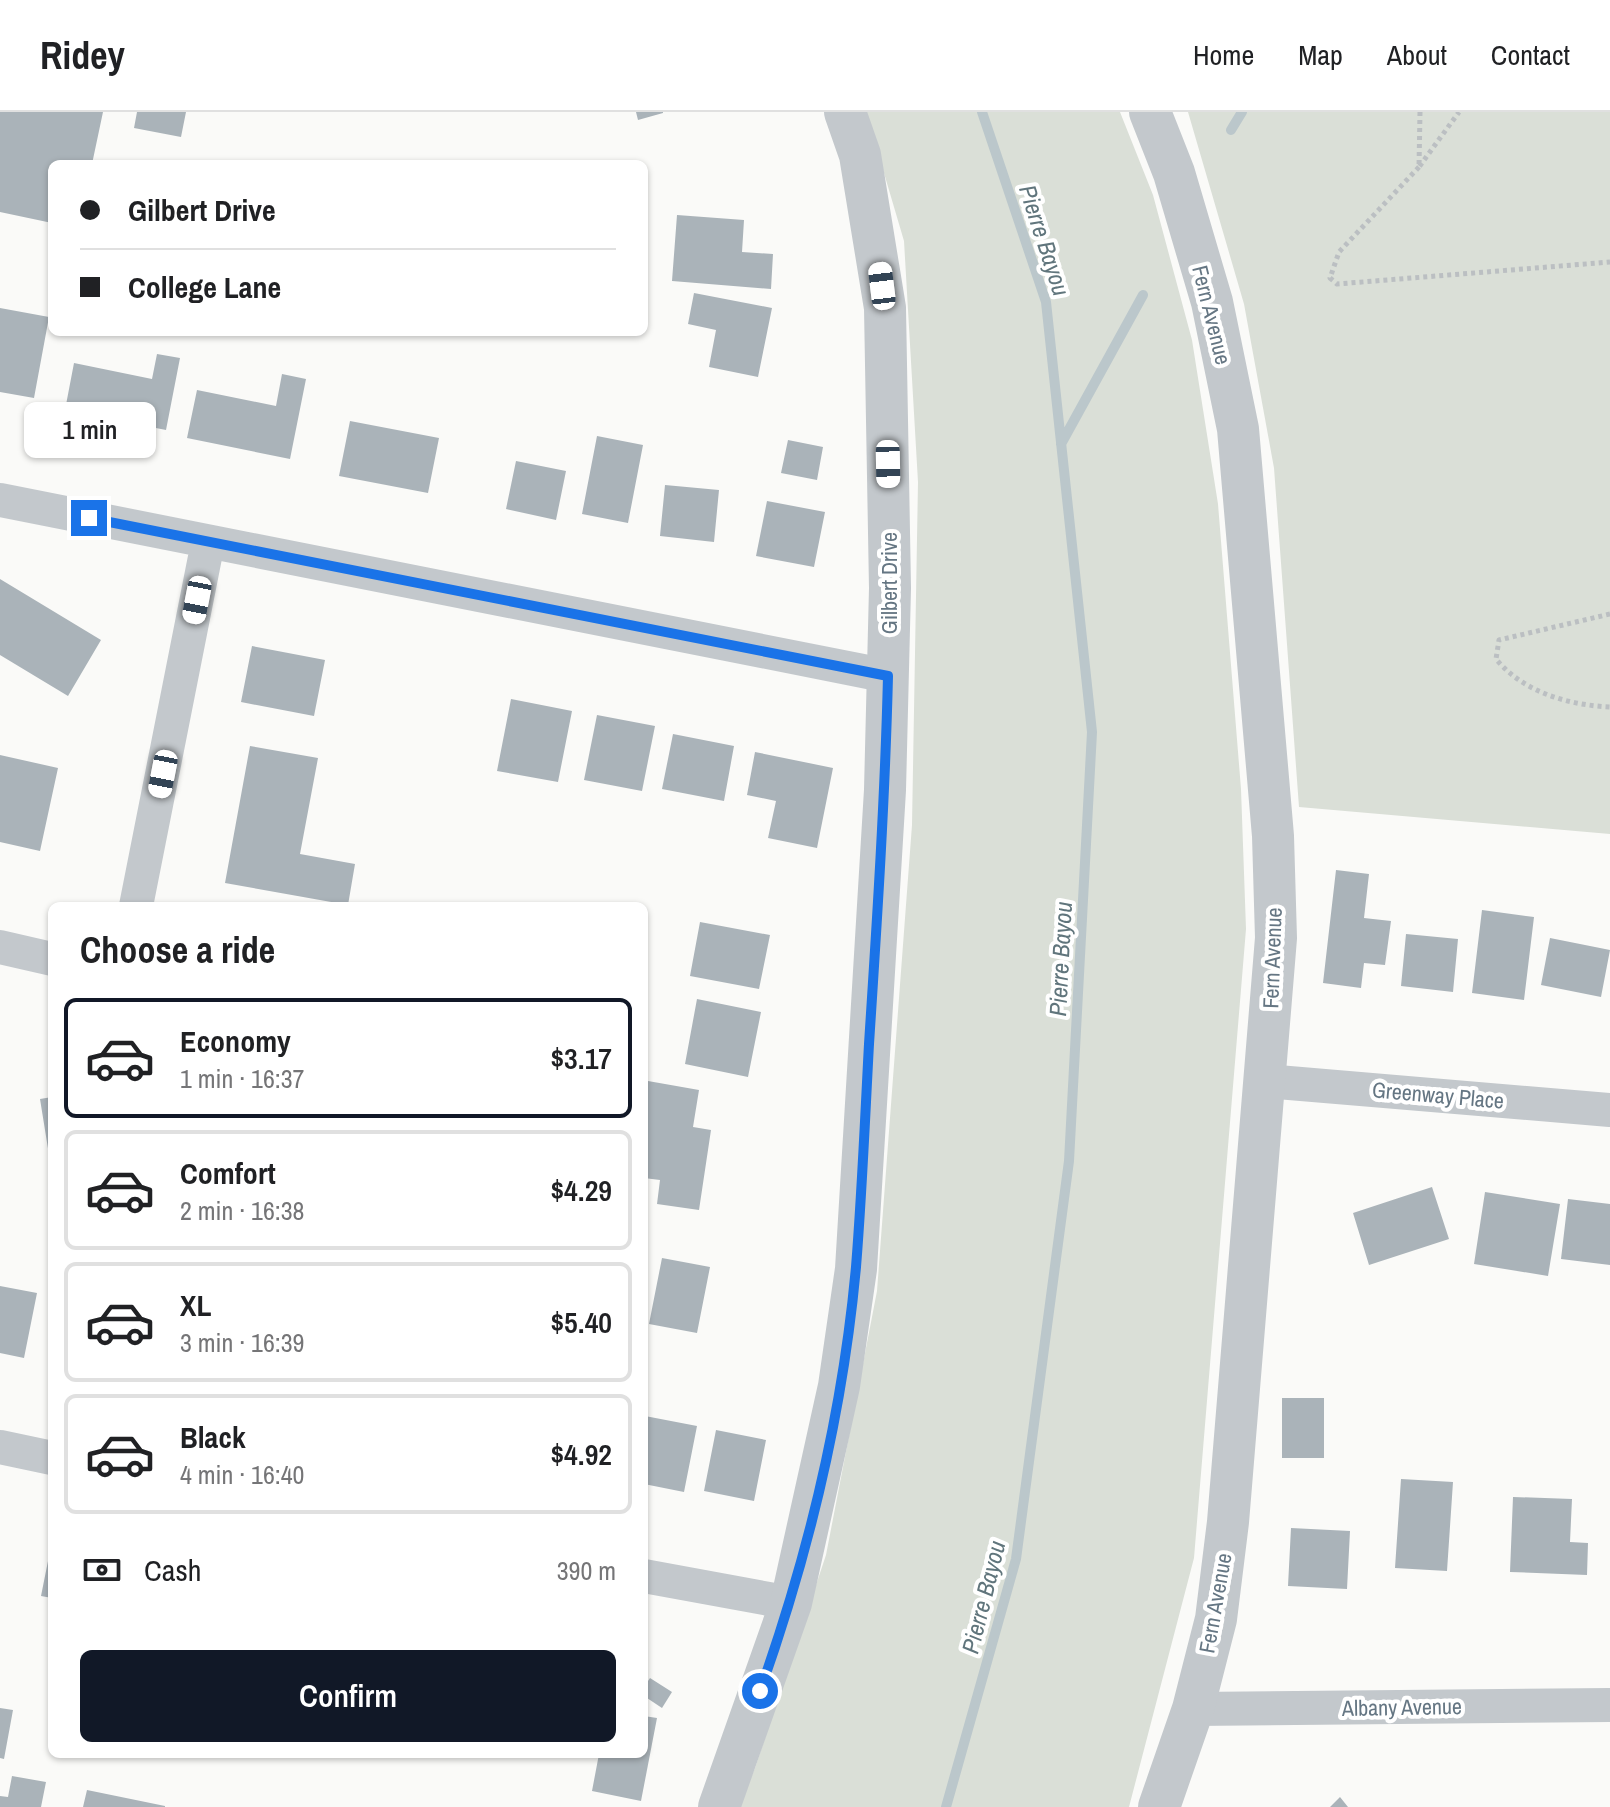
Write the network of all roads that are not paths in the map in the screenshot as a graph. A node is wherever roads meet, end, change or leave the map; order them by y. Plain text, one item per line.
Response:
1 (845, 112) edge
2 (1150, 112) edge
3 (0, 500) edge
4 (208, 542) junction
5 (888, 676) junction
6 (137, 902) edge
7 (0, 947) edge
8 (48, 958) edge
9 (1265, 1081) junction
10 (1610, 1110) edge
11 (0, 1447) edge
12 (48, 1457) edge
13 (648, 1577) edge
14 (791, 1603) junction
15 (1610, 1705) edge
16 (1193, 1709) junction
17 (719, 1807) edge
18 (1159, 1807) edge

1 - 5 street, Gilbert Drive
2 - 9 street, Fern Avenue
3 - 4 street
4 - 5 street
4 - 6 street
5 - 14 street, Gilbert Drive
7 - 8 street
9 - 10 street, Greenway Place
9 - 16 street, Fern Avenue
11 - 12 street
13 - 14 street
14 - 17 street, Gilbert Drive
15 - 16 street, Albany Avenue
16 - 18 street, Fern Avenue

